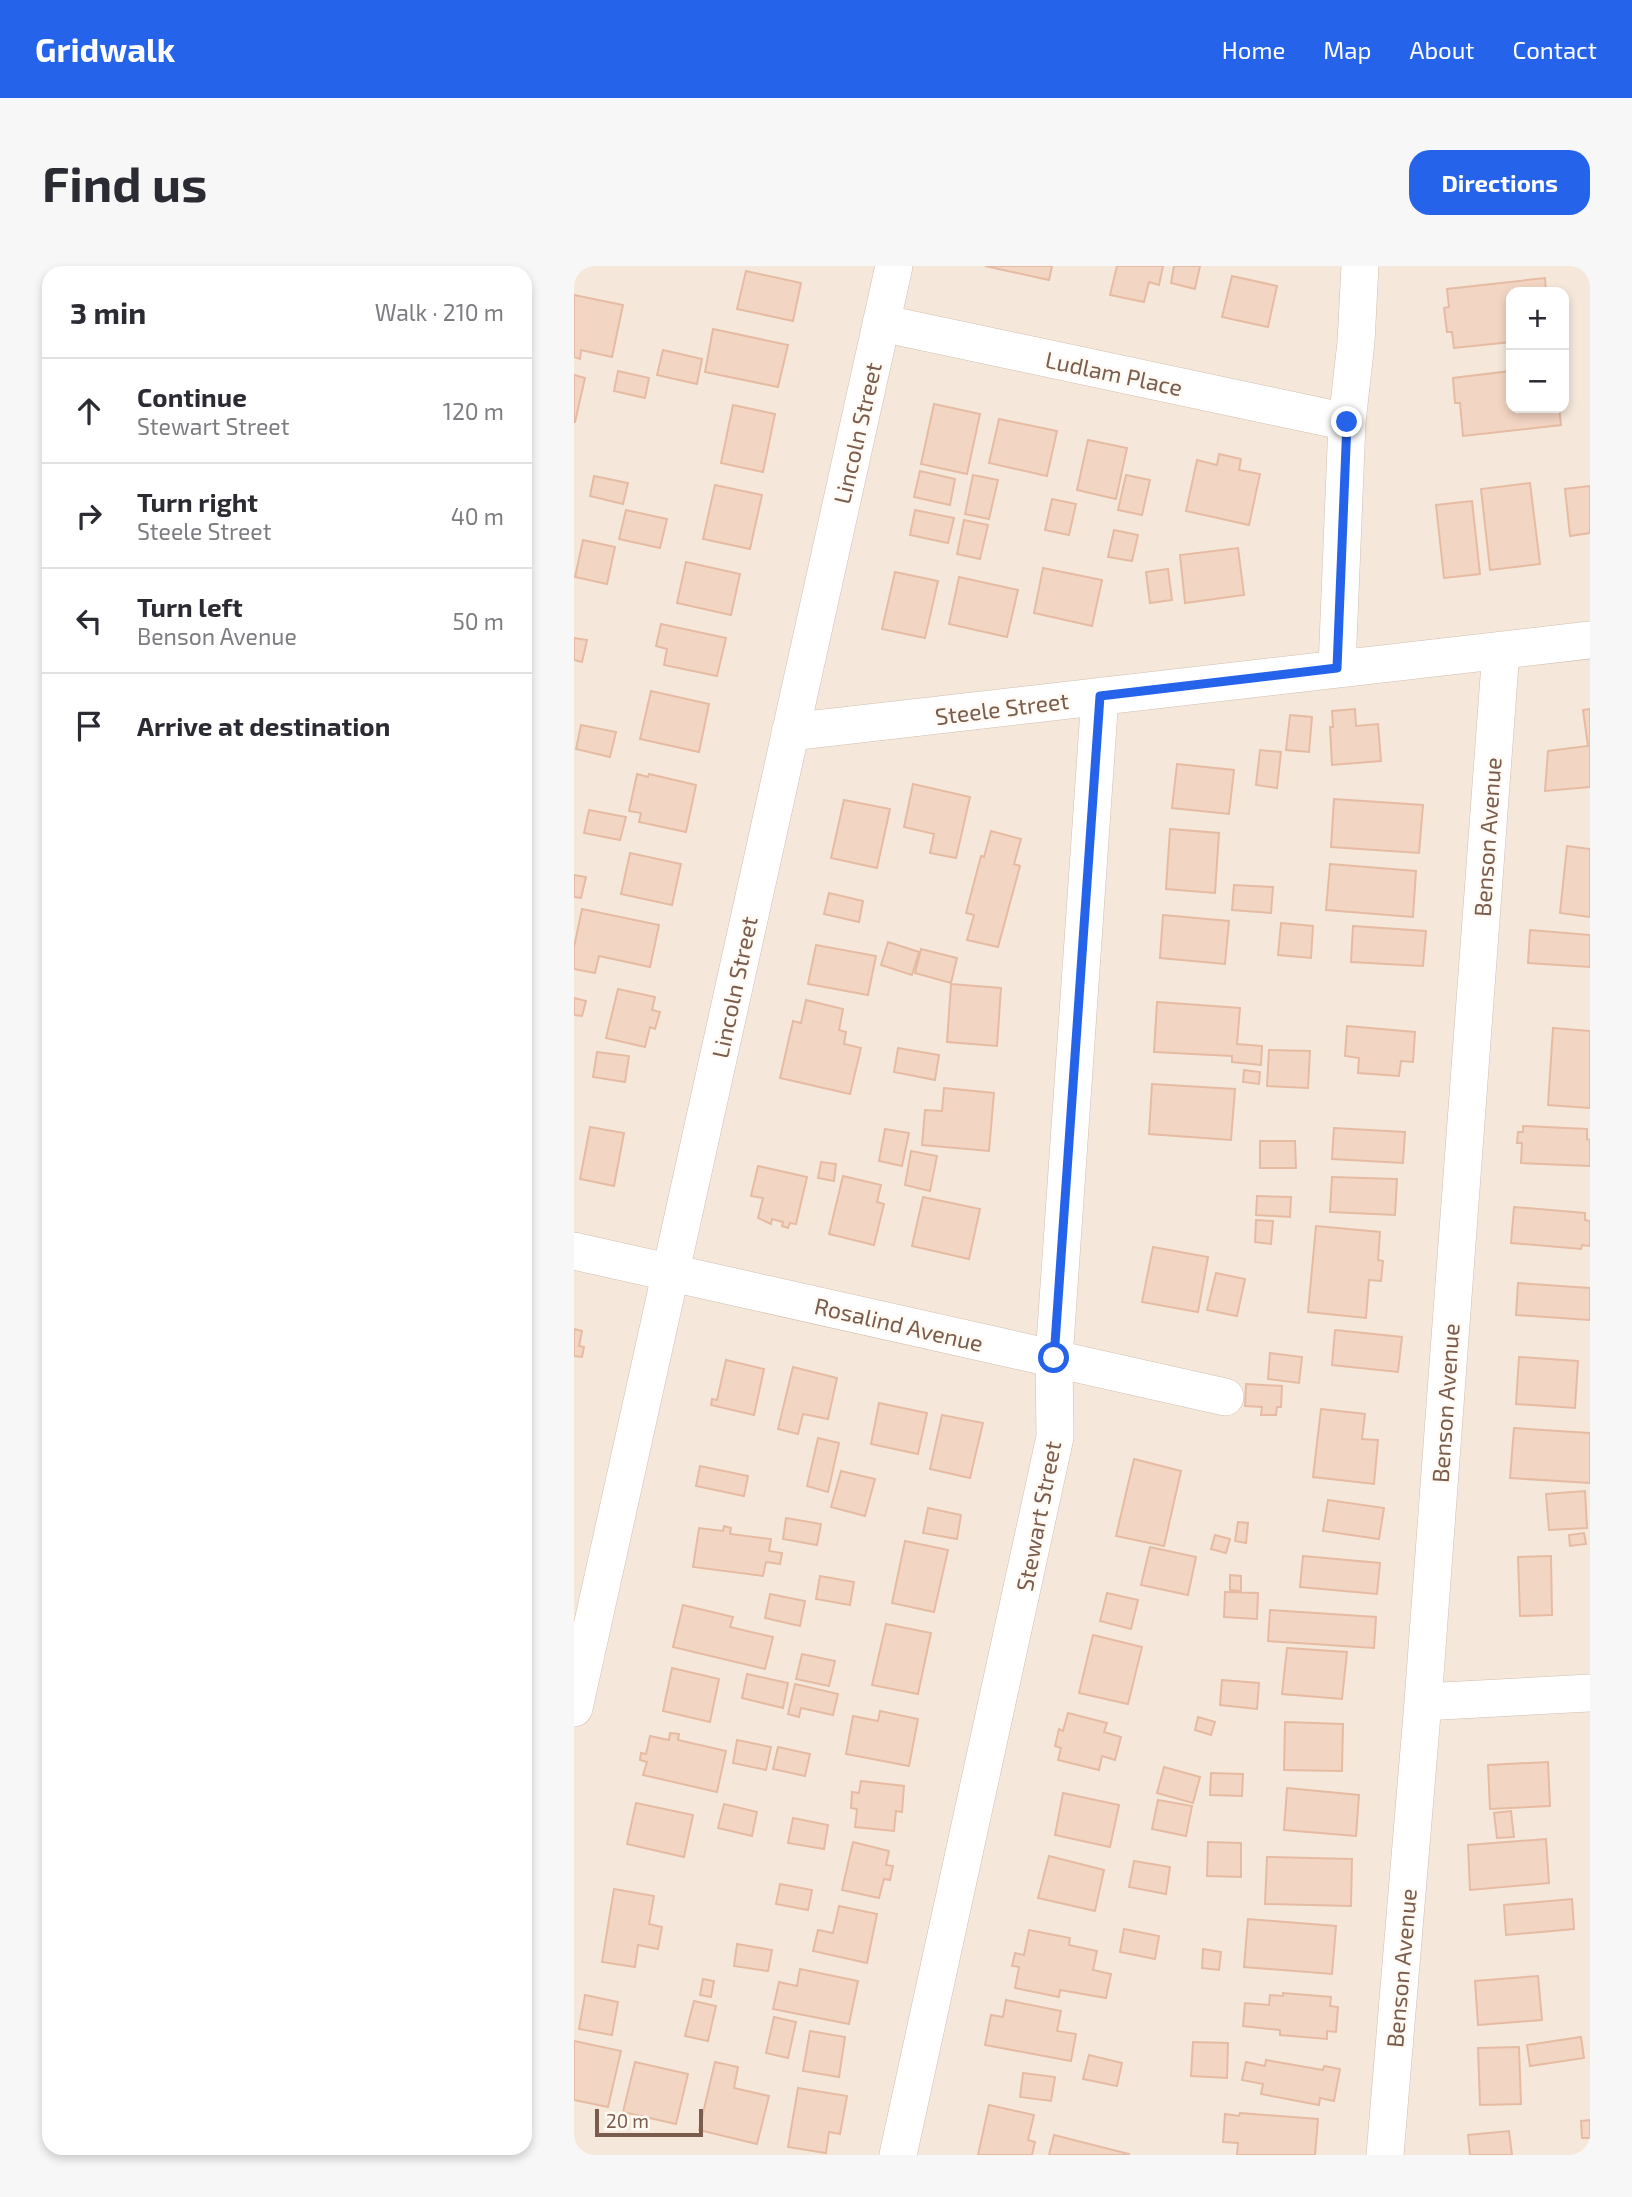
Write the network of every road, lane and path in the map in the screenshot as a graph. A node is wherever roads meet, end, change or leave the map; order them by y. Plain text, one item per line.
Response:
1 (894, 266) edge
2 (1360, 266) edge
3 (881, 323) junction
4 (1347, 422) junction
5 (1590, 640) edge
6 (1501, 650) junction
7 (1337, 668) junction
8 (1100, 696) junction
9 (790, 732) junction
10 (574, 1251) edge
11 (670, 1273) junction
12 (1054, 1358) junction
13 (1225, 1397) dead end
14 (1590, 1693) edge
15 (1423, 1702) junction
16 (574, 1707) edge
17 (898, 2155) edge
18 (1385, 2155) edge

1 - 3 street, Lincoln Street
2 - 4 street
3 - 4 street, Ludlam Place
3 - 9 street, Lincoln Street
4 - 7 street
5 - 6 street, Steele Street
6 - 7 street, Steele Street
6 - 15 street, Benson Avenue
7 - 8 street, Steele Street
8 - 9 street, Steele Street
8 - 12 street, Stewart Street
9 - 11 street, Lincoln Street
10 - 11 street, Rosalind Avenue
11 - 12 street, Rosalind Avenue
11 - 16 street, Lincoln Street
12 - 13 street, Rosalind Avenue
12 - 17 street, Stewart Street
14 - 15 street
15 - 18 street, Benson Avenue

